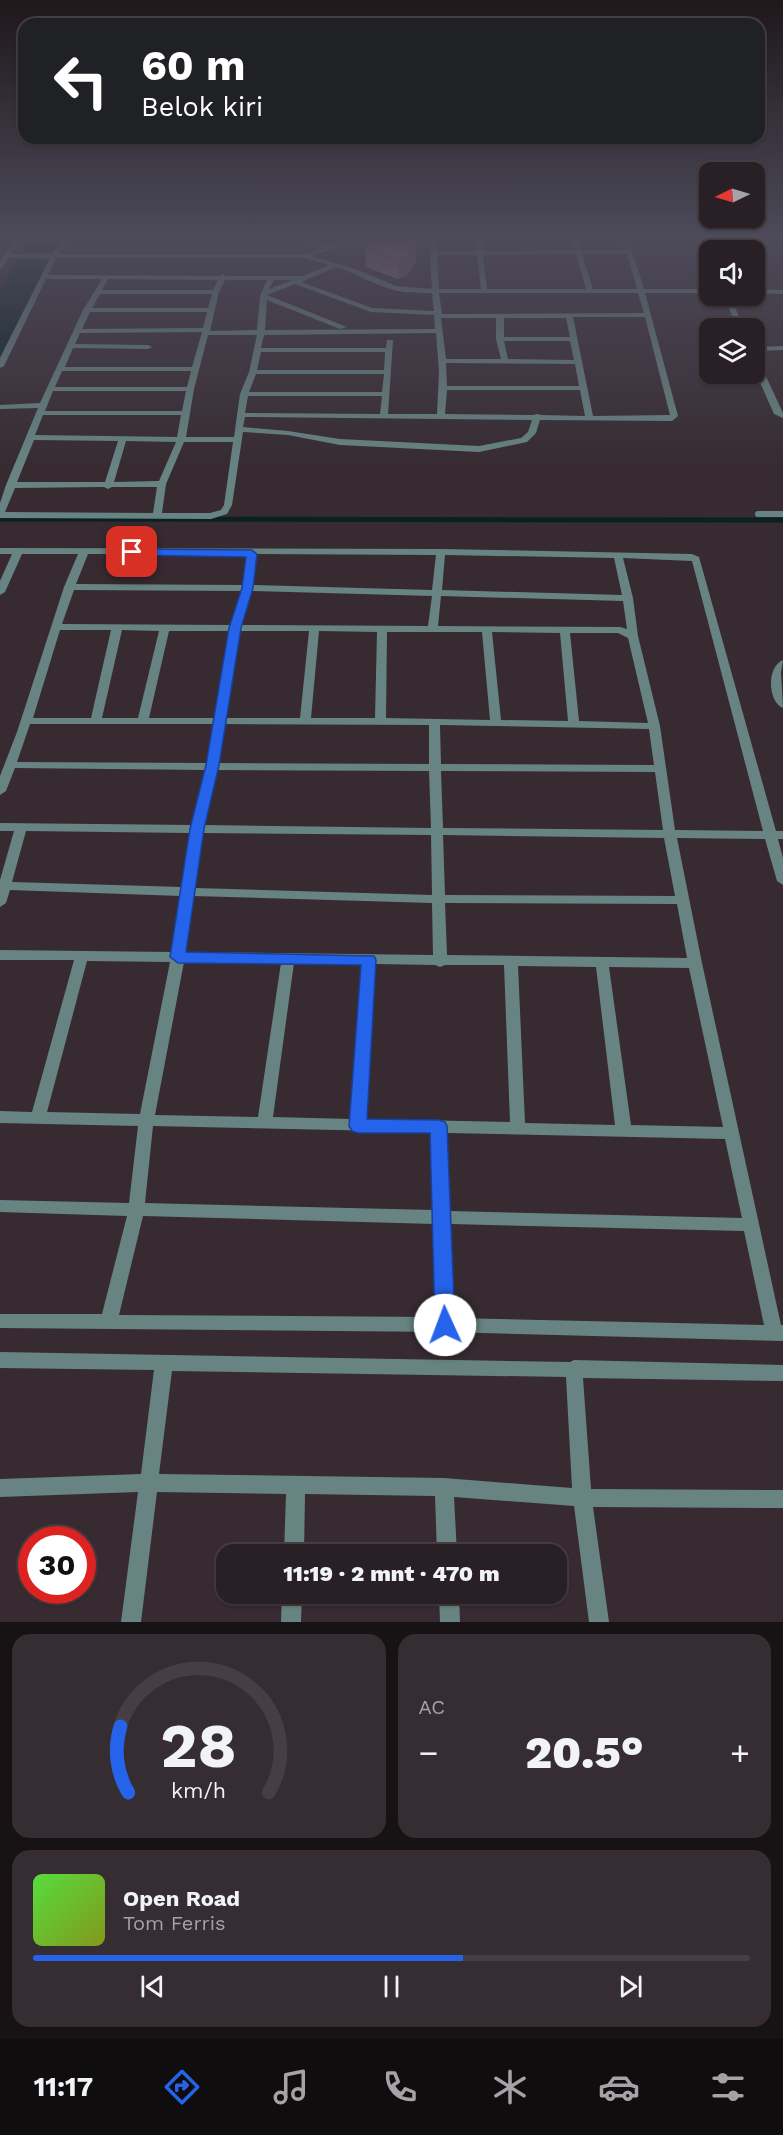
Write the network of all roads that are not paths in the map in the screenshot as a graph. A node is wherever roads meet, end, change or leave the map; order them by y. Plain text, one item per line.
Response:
1 (27, 314) edge
2 (86, 314) edge
3 (210, 314) edge
4 (262, 314) edge
5 (310, 314) edge
6 (421, 314) edge
7 (439, 315) junction
8 (648, 315) joint
9 (569, 316) junction
10 (500, 317) junction
11 (152, 330) junction
12 (351, 330) junction
13 (79, 331) junction
14 (206, 331) junction
15 (440, 331) junction
16 (261, 332) junction
17 (391, 333) junction
18 (500, 339) junction
19 (574, 339) junction
20 (73, 346) junction
21 (148, 346) junction
22 (783, 348) edge
23 (765, 349) edge
24 (257, 350) junction
25 (389, 350) junction
26 (783, 355) edge
27 (765, 356) edge
28 (443, 361) junction
29 (505, 361) junction
30 (577, 362) junction
31 (0, 366) edge
32 (140, 368) junction
33 (60, 369) junction
34 (195, 369) junction
35 (253, 372) junction
36 (386, 372) junction
37 (765, 383) edge
38 (445, 388) junction
39 (582, 388) junction
40 (52, 389) junction
41 (190, 389) junction
42 (243, 394) junction
43 (385, 394) junction
44 (0, 407) edge
45 (42, 409) junction
46 (185, 413) junction
47 (242, 415) junction
48 (384, 415) junction
49 (441, 415) junction
50 (537, 416) junction
51 (783, 416) edge
52 (589, 417) junction
53 (240, 429) junction
54 (31, 437) junction
55 (123, 438) junction
56 (181, 440) junction
57 (238, 440) junction
58 (162, 484) junction
59 (10, 485) junction
60 (108, 486) junction
61 (0, 514) edge
62 (758, 514) dead end
63 (783, 514) edge
64 (157, 516) junction
65 (0, 551) edge
66 (18, 552) junction
67 (84, 552) junction
68 (441, 552) junction
69 (252, 554) junction
70 (618, 556) junction
71 (69, 587) junction
72 (248, 588) junction
73 (0, 592) edge
74 (438, 593) junction
75 (628, 598) junction
76 (58, 627) junction
77 (165, 627) junction
78 (117, 628) junction
79 (235, 628) junction
80 (382, 628) junction
81 (433, 629) junction
82 (314, 630) junction
83 (487, 630) junction
84 (565, 631) junction
85 (633, 636) junction
86 (783, 663) edge
87 (783, 705) edge
88 (27, 721) junction
89 (96, 721) junction
90 (142, 721) junction
91 (219, 721) junction
92 (305, 721) junction
93 (380, 721) junction
94 (434, 722) junction
95 (496, 724) junction
96 (574, 724) junction
97 (654, 726) junction
98 (11, 765) junction
99 (212, 765) junction
100 (435, 767) junction
101 (659, 769) junction
102 (0, 790) edge
103 (21, 826) junction
104 (0, 827) edge
105 (197, 829) junction
106 (438, 830) junction
107 (670, 835) junction
108 (777, 835) edge
109 (783, 881) edge
110 (3, 886) edge
111 (188, 891) junction
112 (437, 899) junction
113 (683, 900) junction
114 (0, 903) edge
115 (0, 955) edge
116 (82, 955) junction
117 (178, 957) junction
118 (288, 959) junction
119 (369, 960) junction
120 (440, 962) junction
121 (511, 962) junction
122 (602, 963) junction
123 (695, 963) junction
124 (0, 1118) edge
125 (38, 1118) junction
126 (146, 1120) junction
127 (265, 1124) junction
128 (358, 1126) junction
129 (439, 1126) junction
130 (518, 1129) junction
131 (624, 1132) junction
132 (732, 1133) junction
133 (0, 1206) edge
134 (136, 1210) junction
135 (441, 1217) junction
136 (752, 1225) junction
137 (0, 1321) edge
138 (109, 1322) junction
139 (445, 1325) junction
140 (779, 1332) edge
141 (0, 1360) edge
142 (164, 1363) junction
143 (574, 1368) junction
144 (783, 1373) edge
145 (149, 1483) junction
146 (296, 1485) junction
147 (444, 1487) junction
148 (0, 1488) edge
149 (582, 1498) junction
150 (783, 1499) edge
151 (294, 1544) edge
152 (447, 1544) edge
153 (292, 1604) edge
154 (449, 1604) edge
155 (131, 1622) edge
156 (291, 1622) edge
157 (450, 1622) edge
158 (599, 1622) edge

1 - 31 street
2 - 13 street
3 - 14 street
4 - 16 street
5 - 12 street
6 - 7 street
7 - 10 street
7 - 15 street
8 - 9 street
8 - 52 street
9 - 10 street
9 - 19 street
10 - 18 street
11 - 13 street
11 - 14 street
11 - 21 street
12 - 16 street
12 - 17 street
13 - 20 street
14 - 16 street
14 - 34 street
15 - 17 street
15 - 28 street
16 - 24 street
17 - 25 street
18 - 19 street
18 - 29 street
19 - 30 street
20 - 21 street
20 - 33 street
21 - 32 street
22 - 23 street
24 - 25 street
24 - 35 street
25 - 36 street
26 - 27 street
28 - 29 street
28 - 38 street
29 - 30 street
30 - 39 street
32 - 33 street
32 - 34 street
33 - 40 street
34 - 41 street
35 - 36 street
35 - 42 street
36 - 43 street
37 - 51 street
38 - 39 street
38 - 49 street
39 - 52 street
40 - 41 street
40 - 45 street
41 - 46 street
42 - 43 street
42 - 47 street
43 - 48 street
44 - 45 street
45 - 46 street
45 - 54 street
46 - 56 street
47 - 48 street
47 - 53 street
48 - 49 street
49 - 50 street
50 - 52 street
50 - 53 street
53 - 57 street
54 - 55 street
54 - 59 street
55 - 56 street
55 - 60 street
56 - 57 street
56 - 58 street
57 - 64 street
58 - 60 street
58 - 64 street
59 - 60 street
59 - 61 street
61 - 64 street
62 - 63 lane
65 - 66 street
66 - 67 street
66 - 73 street
67 - 69 street
67 - 71 street
68 - 69 street
68 - 70 street
68 - 74 street
69 - 72 street
70 - 75 street
70 - 108 street
71 - 72 street
71 - 76 street
72 - 74 street
72 - 79 street
74 - 75 street
74 - 81 street
75 - 85 street
76 - 78 street
76 - 88 street
77 - 78 street
77 - 79 street
77 - 90 street
78 - 89 street
79 - 82 street
79 - 91 street
80 - 81 street
80 - 82 street
80 - 93 street
81 - 83 street
82 - 92 street
83 - 84 street
83 - 95 street
84 - 85 street
84 - 96 street
85 - 97 street
86 - 87 street
88 - 89 street
88 - 98 street
89 - 90 street
90 - 91 street
91 - 92 street
91 - 99 street
92 - 93 street
93 - 94 street
94 - 95 street
94 - 100 street
95 - 96 street
96 - 97 street
97 - 101 street
98 - 99 street
98 - 102 street
99 - 100 street
99 - 105 street
100 - 101 street
100 - 106 street
101 - 107 street
103 - 104 street
103 - 105 street
103 - 110 street
105 - 106 street
105 - 111 street
106 - 107 street
106 - 112 street
107 - 108 street
107 - 113 street
108 - 109 street
110 - 111 street
110 - 114 street
111 - 112 street
111 - 117 street
112 - 113 street
112 - 120 street
113 - 123 street
115 - 116 street
116 - 117 street
116 - 125 street
117 - 118 street
117 - 126 street
118 - 119 street
118 - 127 street
119 - 120 street
119 - 128 street
120 - 121 street
121 - 122 street
121 - 130 street
122 - 123 street
122 - 131 street
123 - 132 street
124 - 125 street
125 - 126 street
126 - 127 street
126 - 134 street
127 - 128 street
128 - 129 street
129 - 130 street
129 - 135 street
130 - 131 street
131 - 132 street
132 - 136 street
133 - 134 street
134 - 135 street
134 - 138 street
135 - 136 street
135 - 139 street
136 - 140 street
137 - 138 street
138 - 139 street
139 - 140 street
141 - 142 street
142 - 143 street
142 - 145 street
143 - 144 street
143 - 149 street
145 - 146 street
145 - 148 street
145 - 155 street
146 - 147 street
146 - 151 street
147 - 149 street
147 - 152 street
149 - 150 street
149 - 158 street
153 - 156 street
154 - 157 street

